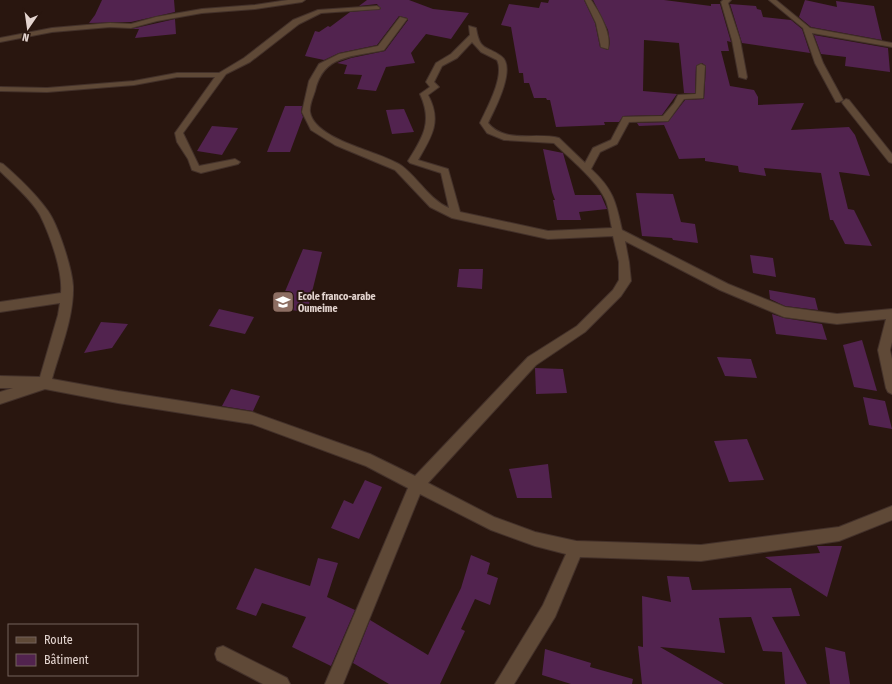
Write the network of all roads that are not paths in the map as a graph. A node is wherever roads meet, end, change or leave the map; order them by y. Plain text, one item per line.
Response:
1 (302, 0) edge
2 (588, 0) edge
3 (728, 0) edge
4 (772, 0) edge
5 (377, 8) dead end
6 (404, 19) dead end
7 (808, 30) junction
8 (0, 40) edge
9 (892, 45) edge
10 (605, 47) dead end
11 (701, 66) dead end
12 (221, 75) junction
13 (743, 77) dead end
14 (0, 89) edge
15 (892, 160) edge
16 (236, 162) dead end
17 (0, 166) edge
18 (586, 169) junction
19 (456, 215) junction
20 (617, 232) junction
21 (66, 297) junction
22 (0, 307) edge
23 (892, 314) edge
24 (892, 318) edge
25 (0, 382) edge
26 (45, 383) junction
27 (892, 388) edge
28 (0, 398) edge
29 (417, 484) junction
30 (892, 513) edge
31 (576, 548) junction
32 (223, 654) dead end
33 (282, 684) edge
34 (334, 684) edge
35 (504, 684) edge

1 - 8 street
2 - 10 street
3 - 13 street
4 - 7 street
5 - 12 street
6 - 19 street
7 - 9 street
7 - 15 street
11 - 18 street
12 - 14 street
12 - 16 street
17 - 21 street
18 - 19 street
18 - 20 street
19 - 20 street
20 - 23 street
20 - 29 street
21 - 22 street
21 - 26 street
24 - 27 street
25 - 26 street
26 - 28 street
26 - 29 street
29 - 31 street
29 - 34 street
30 - 31 street
31 - 35 street
32 - 33 street

